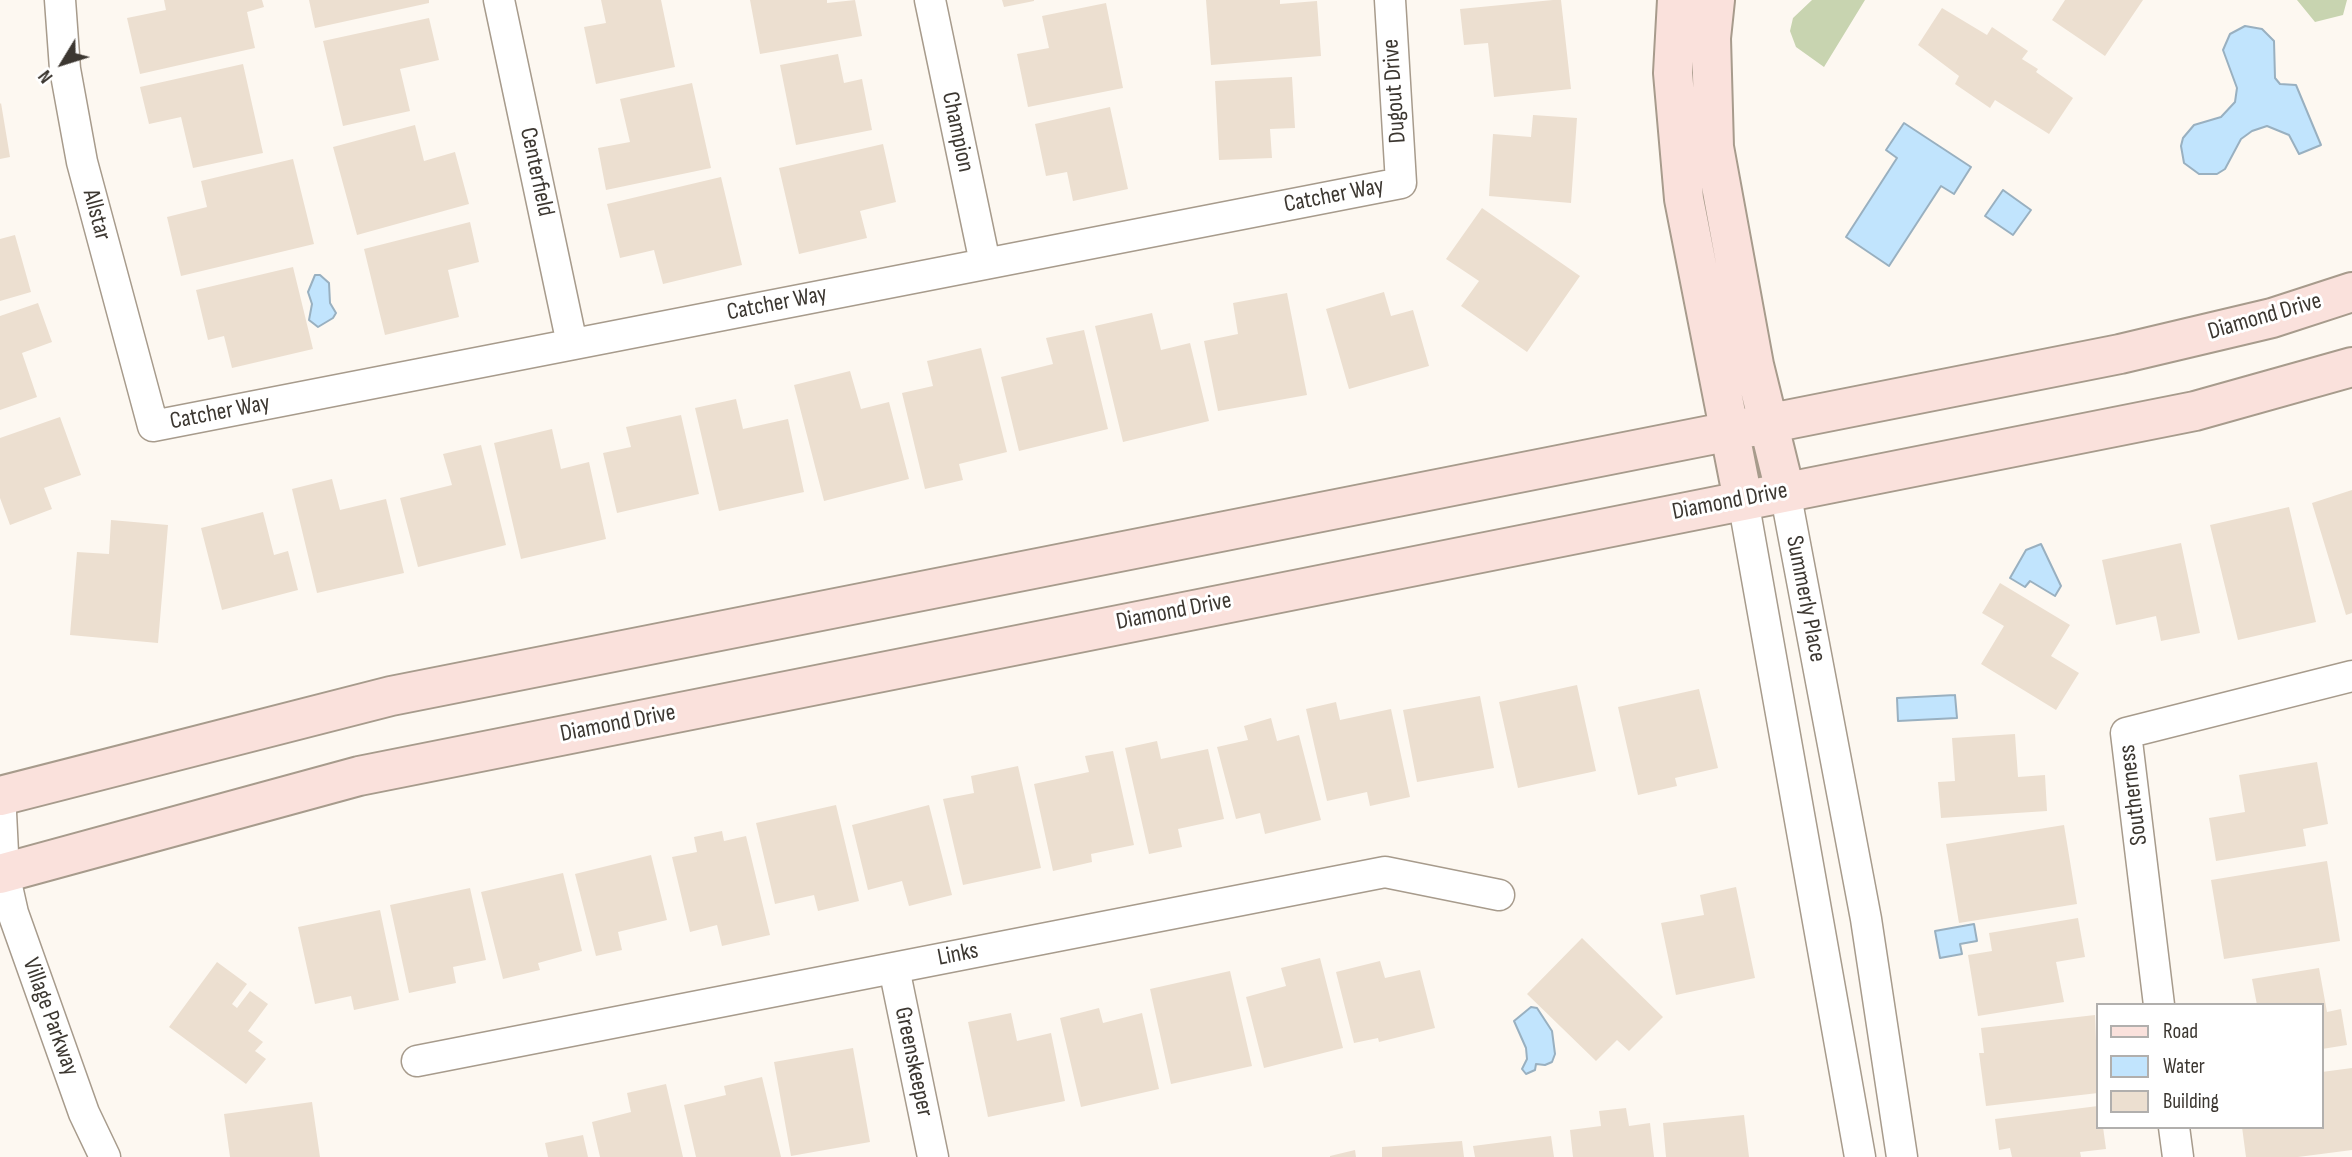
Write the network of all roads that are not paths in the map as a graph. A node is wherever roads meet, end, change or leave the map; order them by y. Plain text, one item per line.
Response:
1 (60, 0) edge
2 (499, 0) edge
3 (930, 0) edge
4 (1390, 0) edge
5 (1677, 0) edge
6 (1715, 0) edge
7 (1401, 183) joint
8 (985, 263) junction
9 (2352, 292) edge
10 (572, 344) junction
11 (2352, 367) edge
12 (1769, 425) junction
13 (153, 426) joint
14 (1730, 433) junction
15 (1785, 491) junction
16 (1743, 500) junction
17 (2352, 676) edge
18 (0, 795) edge
19 (1, 872) edge
20 (1499, 895) dead end
21 (894, 968) junction
22 (2159, 1003) edge
23 (417, 1061) dead end
24 (2174, 1129) edge
25 (105, 1157) edge
26 (933, 1157) edge
27 (1860, 1157) edge
28 (1902, 1157) edge
29 (2178, 1157) edge

1 - 13 street, Allstar
2 - 10 street, Centerfield
3 - 8 street, Champion
4 - 7 street, Dugout Drive
5 - 14 street, Summerly Place
6 - 12 street, Summerly Place
7 - 8 street, Catcher Way
8 - 10 street, Catcher Way
9 - 12 street, Diamond Drive
10 - 13 street, Catcher Way
11 - 15 street, Diamond Drive
12 - 14 street, Diamond Drive
12 - 15 street, Summerly Place
14 - 16 street, Summerly Place
14 - 18 street, Diamond Drive
15 - 16 street, Diamond Drive
15 - 28 street, Summerly Place
16 - 19 street, Diamond Drive
16 - 27 street, Summerly Place
17 - 22 street, Southerness
18 - 19 street, Village Parkway
19 - 25 street, Village Parkway
20 - 21 street, Links
21 - 23 street, Links
21 - 26 street, Greenskeeper
24 - 29 street

